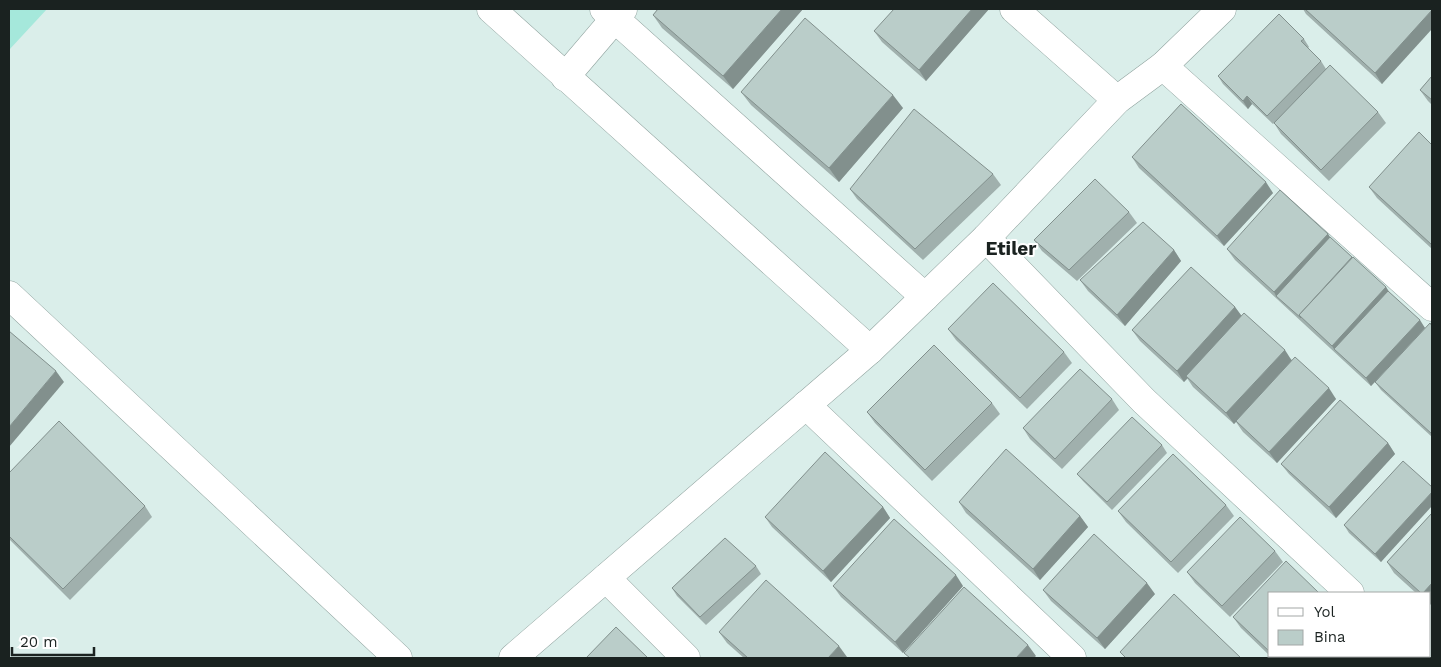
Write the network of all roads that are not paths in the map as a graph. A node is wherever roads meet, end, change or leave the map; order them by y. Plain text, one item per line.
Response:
1 (491, 9) edge
2 (1014, 9) edge
3 (1222, 9) edge
4 (614, 12) edge
5 (1163, 66) junction
6 (565, 78) junction
7 (1117, 100) junction
8 (986, 238) junction
9 (9, 295) edge
10 (925, 297) junction
11 (1432, 307) edge
12 (870, 350) junction
13 (806, 405) junction
14 (606, 578) junction
15 (1349, 592) edge
16 (398, 658) edge
17 (513, 658) edge
18 (686, 658) edge
19 (1072, 658) edge

1 - 6 street
2 - 7 street
3 - 5 street
4 - 6 street
4 - 10 street
5 - 7 street
5 - 11 street
6 - 12 street
7 - 8 street
8 - 10 street
8 - 15 street
9 - 16 street
10 - 12 street
12 - 13 street
13 - 14 street
13 - 19 street
14 - 17 street
14 - 18 street

